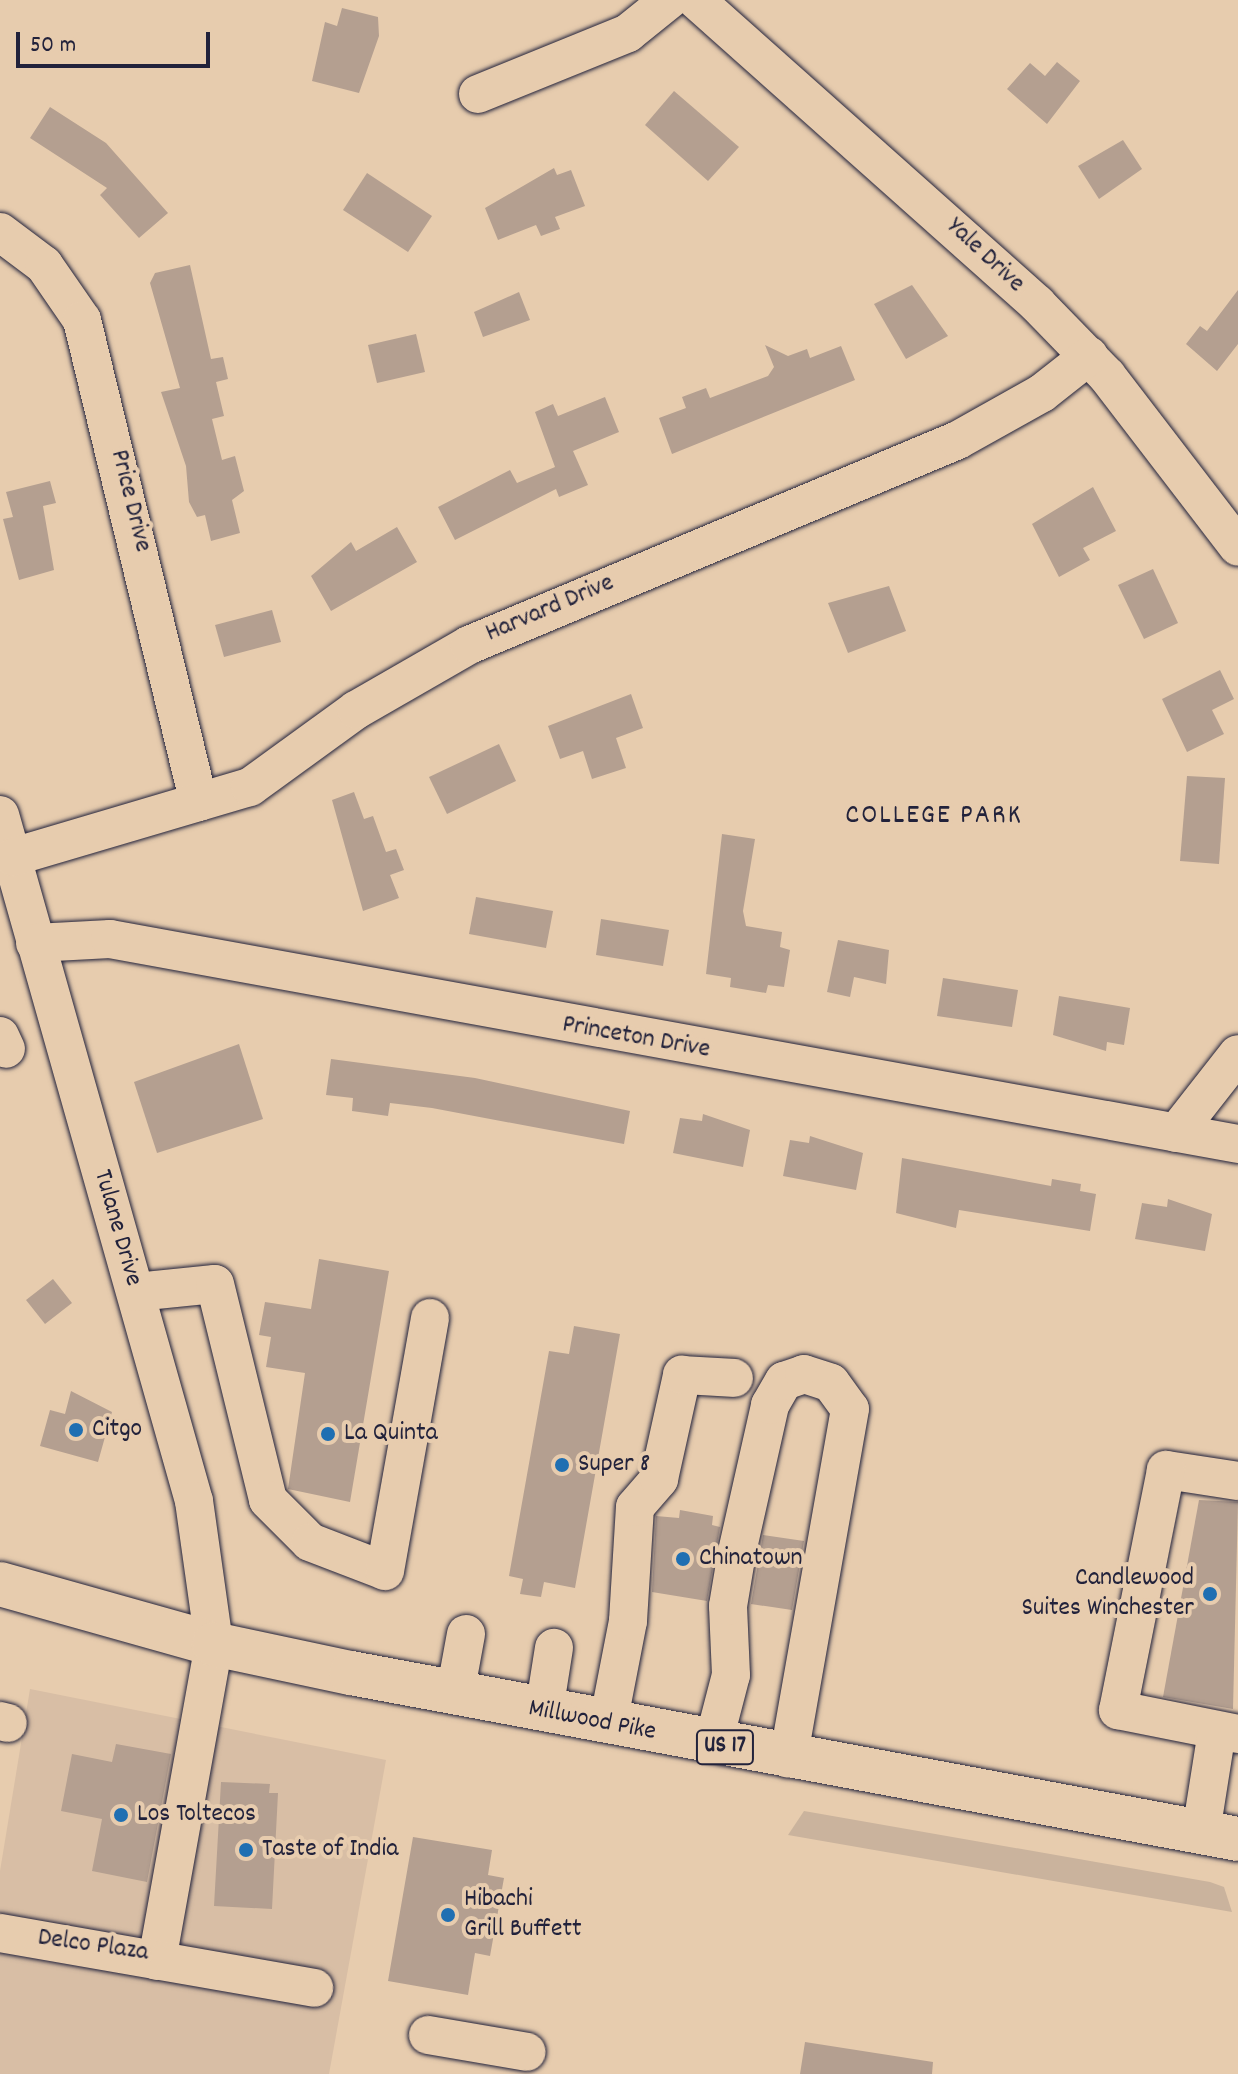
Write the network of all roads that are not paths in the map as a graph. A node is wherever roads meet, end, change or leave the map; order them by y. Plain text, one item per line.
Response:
1 (669, 0) edge
2 (696, 0) edge
3 (478, 94) dead end
4 (0, 232) edge
5 (1089, 356) junction
6 (1238, 547) edge
7 (199, 802) junction
8 (0, 815) edge
9 (13, 857) junction
10 (35, 943) junction
11 (1238, 1054) edge
12 (1176, 1133) junction
13 (1238, 1144) edge
14 (136, 1292) junction
15 (430, 1318) dead end
16 (734, 1378) dead end
17 (1238, 1481) edge
18 (0, 1584) edge
19 (466, 1634) dead end
20 (214, 1644) junction
21 (554, 1648) dead end
22 (455, 1694) junction
23 (544, 1711) junction
24 (608, 1724) junction
25 (1227, 1732) edge
26 (713, 1744) junction
27 (788, 1759) junction
28 (1220, 1836) edge
29 (0, 1933) edge
30 (157, 1961) junction
31 (314, 1988) dead end
32 (428, 2035) dead end
33 (527, 2052) dead end

1 - 3 street
2 - 5 street, Yale Drive
4 - 7 street, Price Drive
5 - 6 street, Yale Drive
5 - 7 street, Harvard Drive
7 - 9 street, Harvard Drive
8 - 9 street, Tulane Drive
9 - 10 street, Tulane Drive
10 - 12 street, Princeton Drive
10 - 14 street, Tulane Drive
11 - 12 street
12 - 13 street, Princeton Drive
14 - 15 street
14 - 20 street, Tulane Drive
16 - 24 street
17 - 25 street
18 - 20 highway, Millwood Pike / US 17
19 - 22 street
20 - 22 highway, Millwood Pike / US 17
20 - 30 street, Delco Plaza
21 - 23 street
22 - 23 highway, Millwood Pike / US 17
23 - 24 highway, Millwood Pike / US 17
24 - 26 highway, Millwood Pike / US 17
25 - 28 street
26 - 27 highway, Millwood Pike / US 17
26 - 27 street
27 - 28 highway, Millwood Pike / US 17
29 - 30 street, Delco Plaza
30 - 31 street
32 - 33 street

